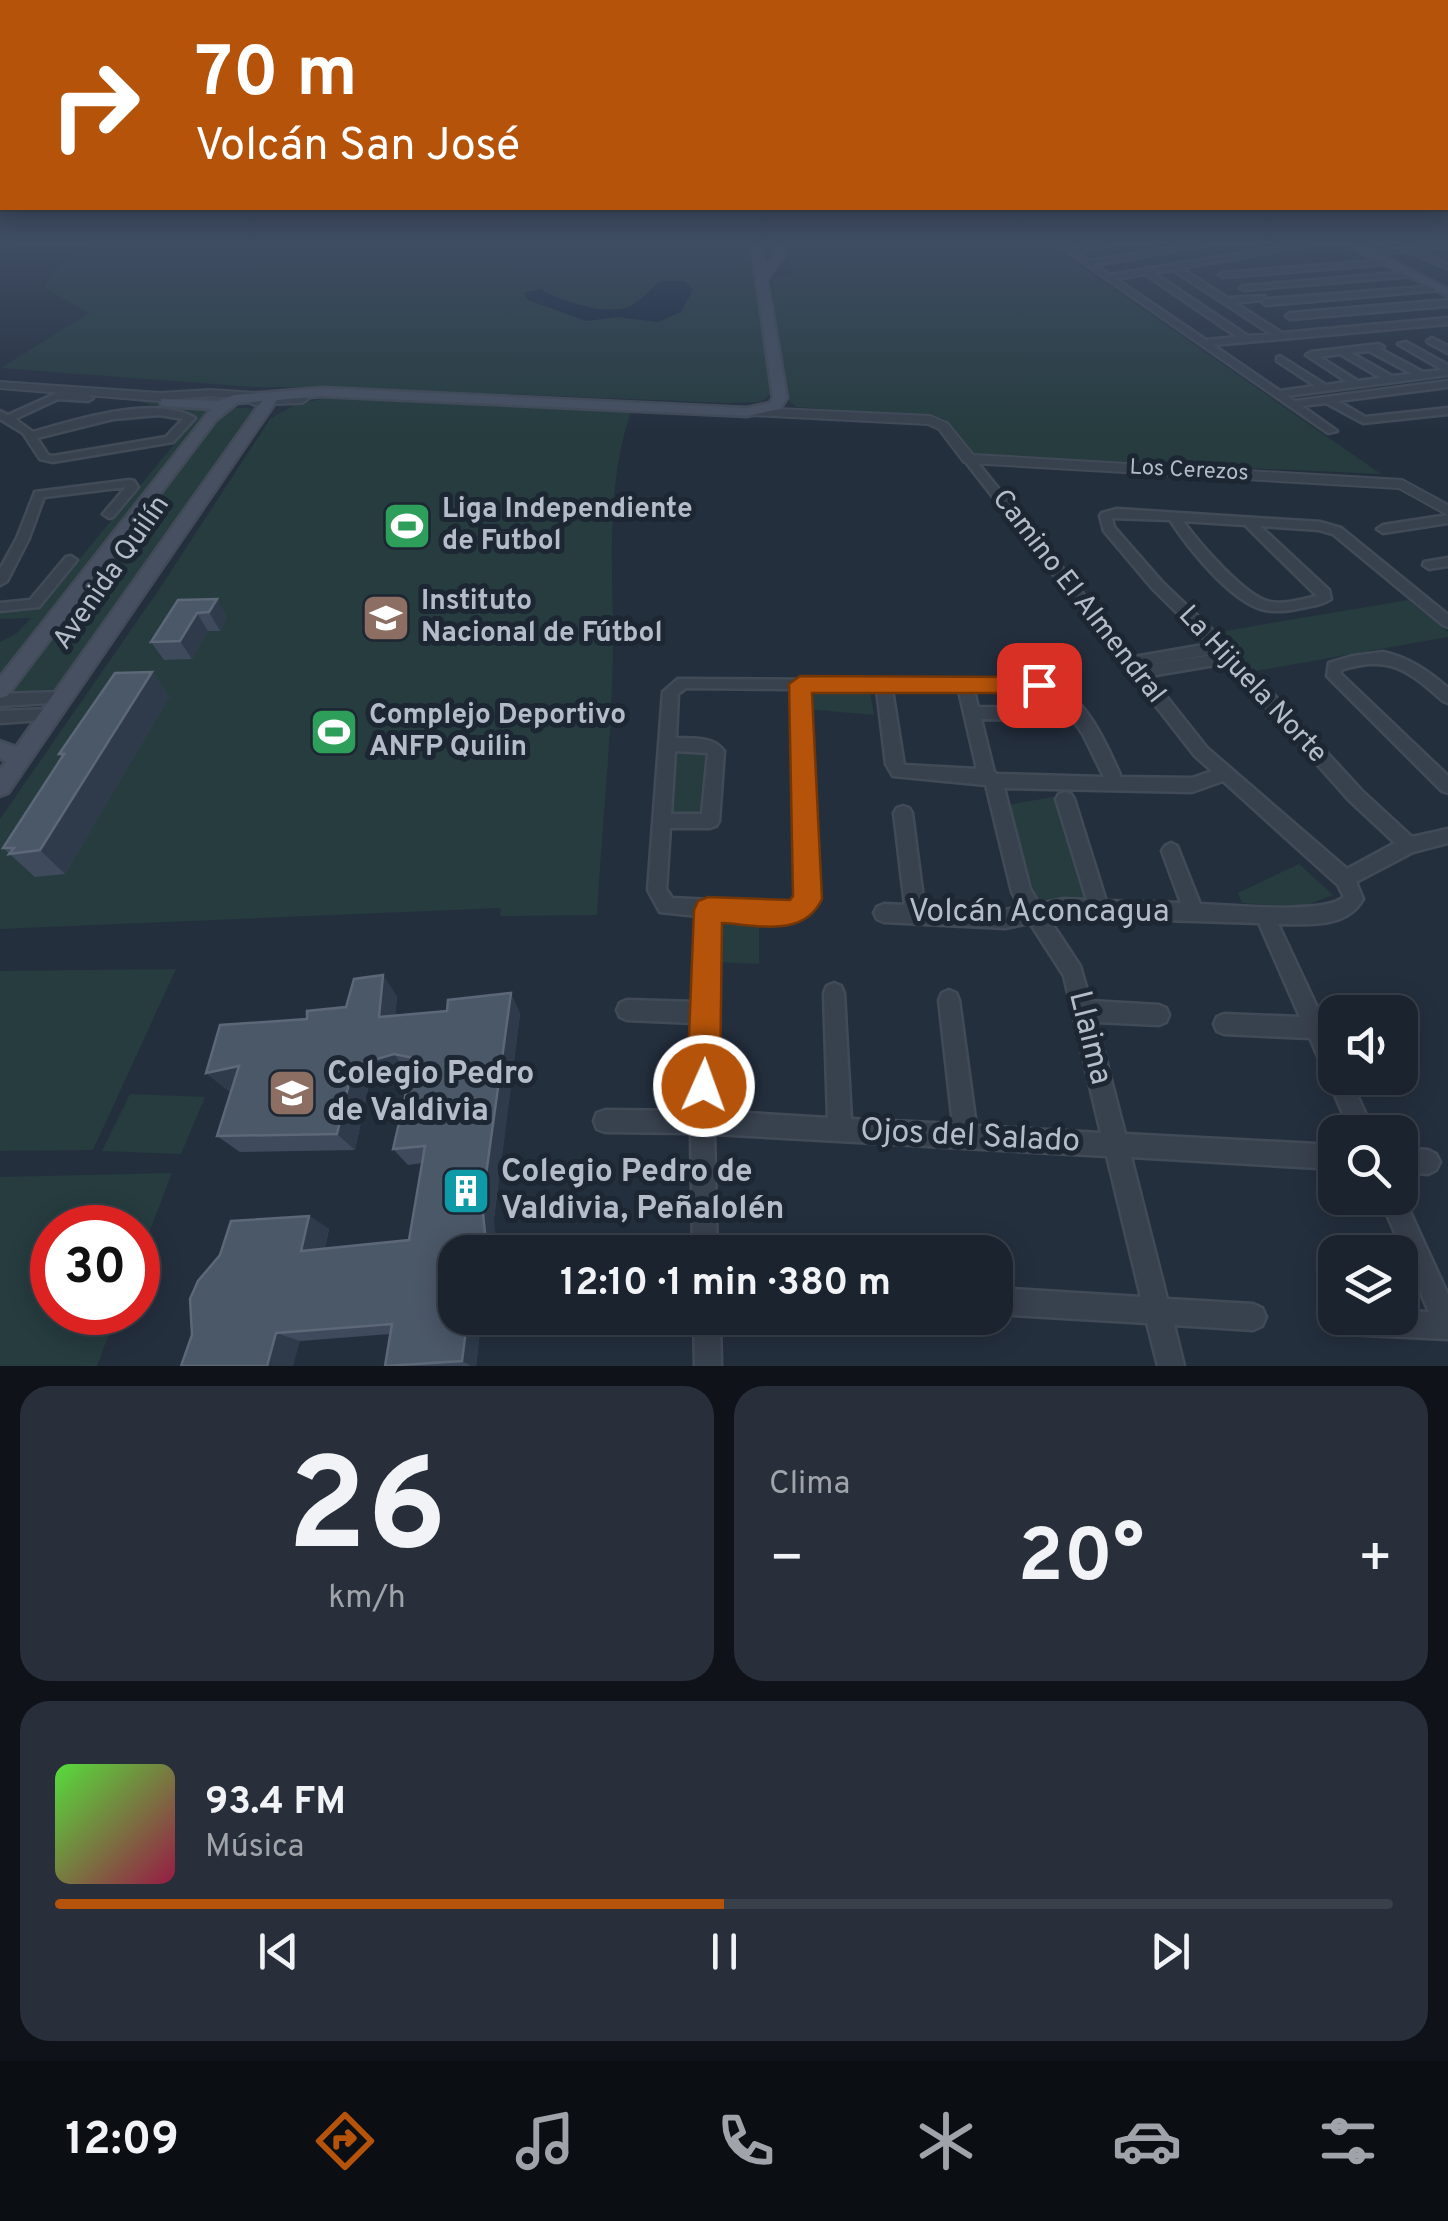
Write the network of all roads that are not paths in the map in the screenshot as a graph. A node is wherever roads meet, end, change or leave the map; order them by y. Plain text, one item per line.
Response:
1 (765, 304) edge
2 (1144, 304) edge
3 (1194, 304) joint
4 (1230, 304) edge
5 (1270, 304) edge
6 (1439, 304) edge
7 (1180, 305) dead end
8 (1165, 306) dead end
9 (1150, 308) junction
10 (1290, 316) junction
11 (1448, 321) edge
12 (1316, 333) junction
13 (1280, 336) junction
14 (1246, 340) junction
15 (1432, 342) dead end
16 (1203, 344) junction
17 (1403, 344) dead end
18 (1448, 350) edge
19 (1341, 351) junction
20 (1280, 359) dead end
21 (1448, 370) edge
22 (1422, 376) junction
23 (1390, 380) junction
24 (1358, 384) junction
25 (1448, 384) edge
26 (0, 385) edge
27 (338, 393) junction
28 (1278, 394) junction
29 (1326, 394) junction
30 (134, 396) junction
31 (88, 398) dead end
32 (302, 398) junction
33 (166, 402) joint
34 (776, 403) junction
35 (1294, 404) junction
36 (223, 405) junction
37 (263, 405) junction
38 (732, 411) junction
39 (1448, 411) edge
40 (4, 416) edge
41 (1332, 431) dead end
42 (33, 436) junction
43 (969, 459) junction
44 (1448, 512) edge
45 (109, 514) dead end
46 (1174, 517) junction
47 (1448, 519) edge
48 (1248, 522) junction
49 (1383, 529) dead end
50 (71, 560) dead end
51 (1448, 562) edge
52 (1429, 565) dead end
53 (0, 581) edge
54 (0, 608) edge
55 (1448, 622) edge
56 (1226, 652) junction
57 (1135, 668) junction
58 (800, 684) junction
59 (884, 685) junction
60 (965, 686) junction
61 (0, 691) edge
62 (1448, 697) edge
63 (0, 700) edge
64 (1069, 705) junction
65 (55, 706) junction
66 (972, 712) junction
67 (0, 717) edge
68 (667, 744) junction
69 (8, 755) edge
70 (1224, 774) junction
71 (991, 778) junction
72 (1116, 785) junction
73 (1448, 786) edge
74 (0, 787) edge
75 (1065, 798) dead end
76 (903, 814) dead end
77 (662, 822) junction
78 (1448, 836) edge
79 (1410, 845) junction
80 (1171, 850) dead end
81 (1349, 887) junction
82 (708, 910) junction
83 (1099, 910) junction
84 (1194, 912) junction
85 (884, 913) dead end
86 (1036, 913) junction
87 (916, 914) junction
88 (1265, 915) junction
89 (834, 993) dead end
90 (949, 1000) dead end
91 (627, 1010) dead end
92 (1082, 1011) junction
93 (706, 1013) junction
94 (1318, 1014) edge
95 (1159, 1015) dead end
96 (1224, 1024) dead end
97 (1318, 1029) edge
98 (605, 1121) dead end
99 (702, 1122) junction
100 (840, 1130) junction
101 (966, 1136) junction
102 (1116, 1144) junction
103 (1318, 1155) edge
104 (1418, 1161) edge
105 (1428, 1162) dead end
106 (1399, 1215) edge
107 (705, 1235) edge
108 (1013, 1302) edge
109 (1158, 1312) junction
110 (1253, 1317) dead end
111 (1418, 1325) edge
112 (1448, 1326) edge
113 (707, 1335) edge
114 (708, 1366) edge
115 (1172, 1366) edge

1 - 34 main road
2 - 9 street
3 - 7 street
3 - 14 street
4 - 13 street
5 - 10 street
6 - 10 street
8 - 9 street
9 - 16 street
10 - 12 street
11 - 12 street
12 - 13 street
13 - 14 street
14 - 16 street
15 - 18 street
16 - 28 street
17 - 21 street
19 - 22 street
19 - 23 street
19 - 24 street
20 - 29 street
21 - 22 street
22 - 23 street
23 - 24 street
24 - 29 street
25 - 29 street
26 - 30 street
27 - 32 main road
27 - 37 main road
27 - 38 main road
28 - 29 street
28 - 35 street
29 - 35 street
29 - 39 street
30 - 33 street
30 - 37 street
31 - 40 street
32 - 37 street
32 - 37 main road
33 - 36 main road
34 - 38 main road
34 - 38 main road
34 - 43 street, Camino El Almendral
35 - 41 street
36 - 37 main road
36 - 61 main road, Avenida Quilín
37 - 65 main road, Avenida Quilín
40 - 42 street
42 - 42 street
43 - 44 street, Los Cerezos
43 - 57 street, Camino El Almendral
45 - 53 street
46 - 48 street
46 - 48 street
46 - 56 street, La Hijuela Norte
47 - 49 street
48 - 55 street
50 - 54 street
51 - 52 street
56 - 57 street
56 - 79 street, La Hijuela Norte
57 - 70 street, Camino El Almendral
58 - 59 street
58 - 68 street
58 - 82 street
59 - 60 street
59 - 71 street
60 - 64 street
60 - 66 street, Llaima
62 - 73 street
63 - 65 street
64 - 66 street
64 - 72 street
65 - 67 street
65 - 69 main road, Avenida Quilín
66 - 71 street, Llaima
68 - 77 street
68 - 77 street
69 - 74 main road, Avenida Quilín
70 - 72 street
70 - 81 street, Camino El Almendral
71 - 72 street
71 - 86 street, Llaima
75 - 83 street
76 - 87 street
77 - 82 street
78 - 79 street, Volcán Aconcagua
79 - 81 street, Volcán Aconcagua
80 - 84 street, Volcán Aconcagua
81 - 88 street, Volcán Aconcagua
82 - 93 street
83 - 84 street, Volcán Aconcagua
83 - 86 street, Volcán Aconcagua
84 - 88 street, Volcán Aconcagua
85 - 87 street, Volcán Aconcagua
86 - 87 street, Volcán Aconcagua
86 - 92 street, Llaima
88 - 94 street
89 - 100 street
90 - 101 street
91 - 93 street
92 - 95 street
92 - 102 street, Llaima
93 - 99 street
96 - 97 street
98 - 99 street, Ojos del Salado
99 - 100 street, Ojos del Salado
99 - 107 street
100 - 101 street, Ojos del Salado
101 - 102 street, Ojos del Salado
102 - 103 street, Ojos del Salado
102 - 109 street, Llaima
104 - 105 street
106 - 112 street
108 - 109 street
109 - 110 street
109 - 115 street, Llaima
111 - 112 street
113 - 114 street

